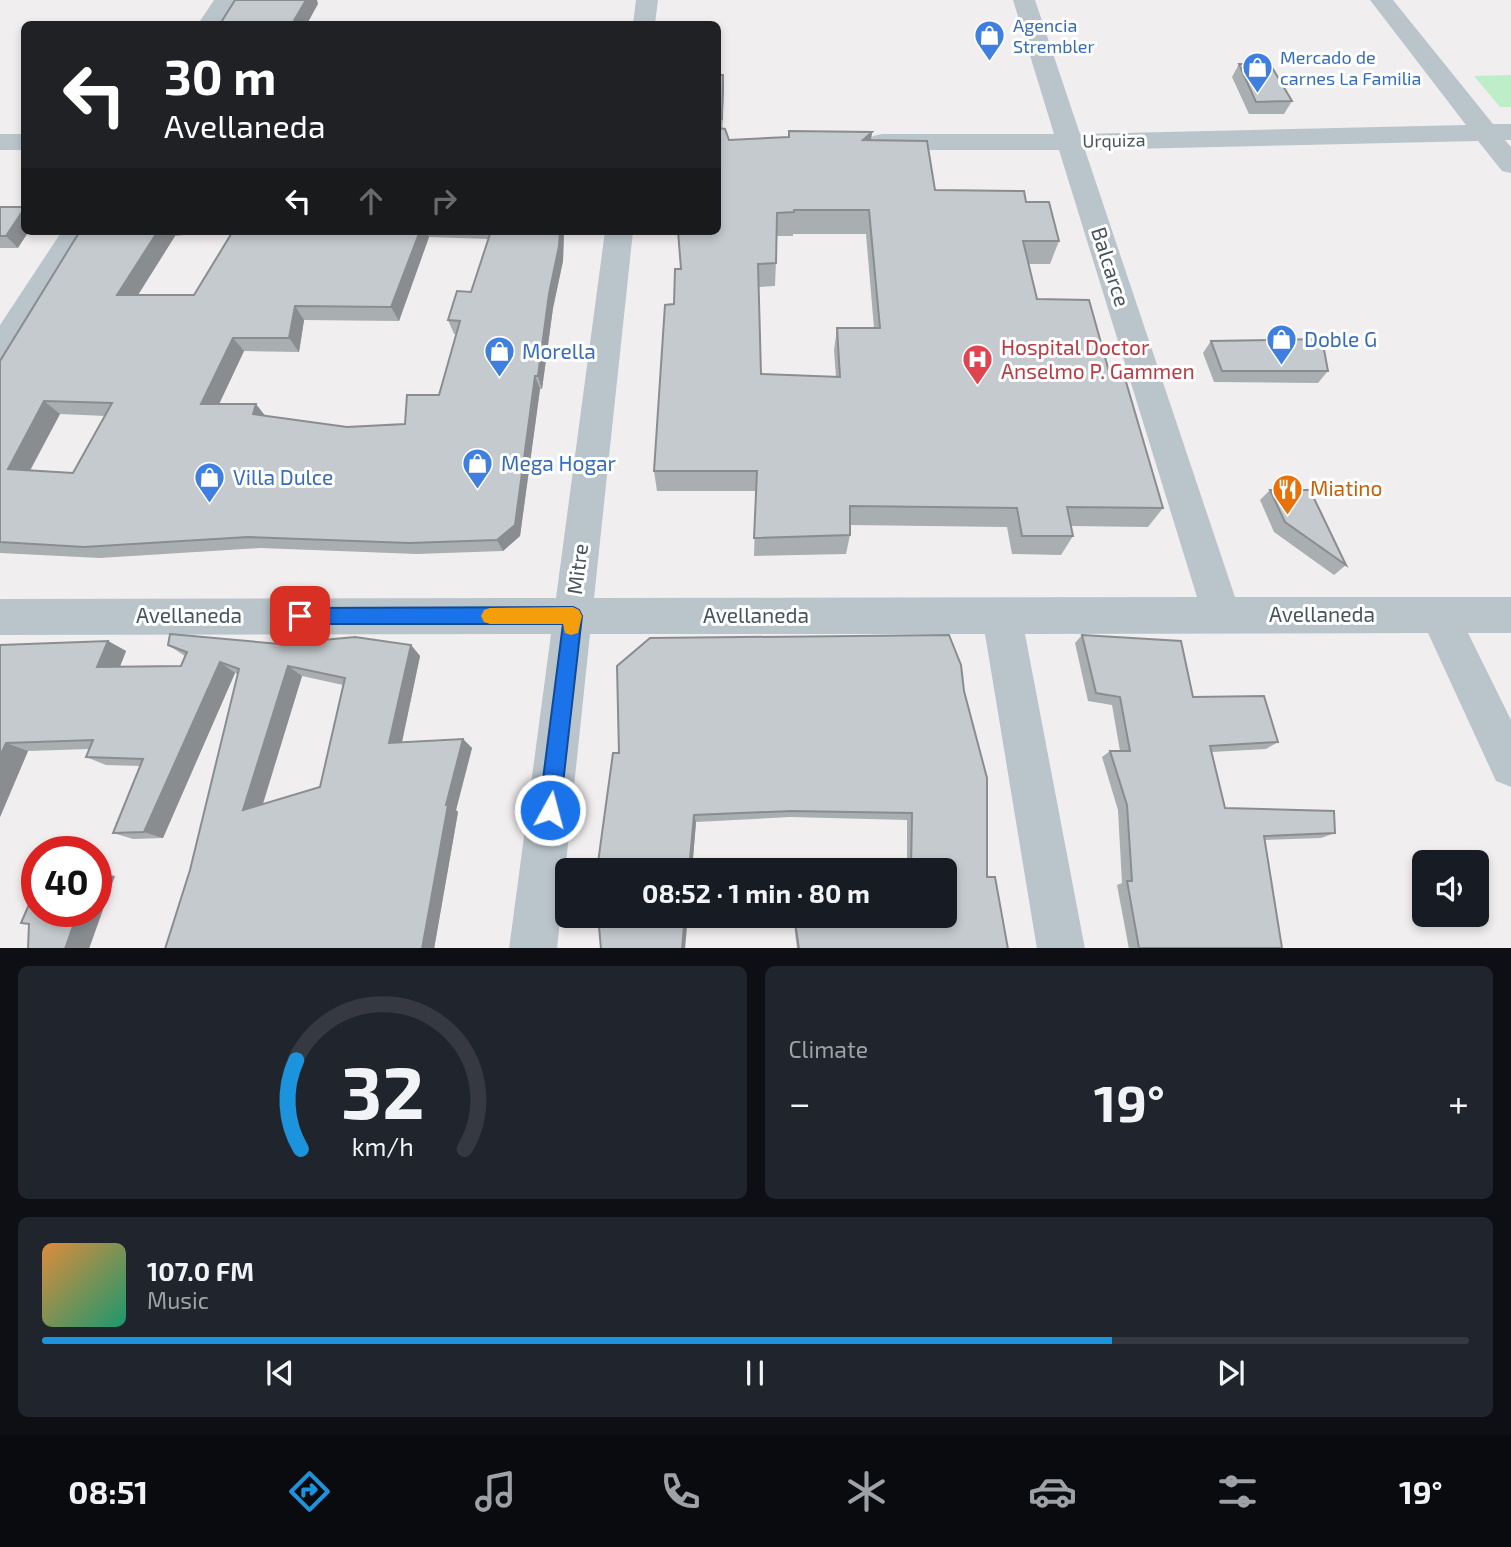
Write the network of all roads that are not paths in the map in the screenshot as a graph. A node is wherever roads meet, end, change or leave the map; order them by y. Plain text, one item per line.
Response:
1 (225, 0) edge
2 (647, 0) edge
3 (1024, 0) edge
4 (1381, 0) edge
5 (211, 21) edge
6 (644, 21) edge
7 (1511, 132) edge
8 (1485, 133) junction
9 (0, 142) edge
10 (21, 142) edge
11 (853, 142) edge
12 (1070, 142) junction
13 (1511, 165) edge
14 (73, 235) edge
15 (620, 235) edge
16 (0, 350) edge
17 (1222, 615) junction
18 (1439, 615) junction
19 (1511, 615) edge
20 (573, 616) junction
21 (1002, 616) junction
22 (0, 617) edge
23 (1511, 766) edge
24 (533, 948) edge
25 (1061, 948) edge

1 - 5 street
2 - 6 street
3 - 12 street, Balcarce
4 - 8 street
7 - 8 street, Urquiza
8 - 12 street, Urquiza
8 - 13 street
9 - 10 street
11 - 12 street, Urquiza
12 - 17 street, Balcarce
14 - 16 street
15 - 20 street, Mitre
17 - 18 street, Avellaneda
17 - 21 street, Avellaneda
18 - 19 street, Avellaneda
18 - 23 street
20 - 21 street, Avellaneda
20 - 22 street, Avellaneda
20 - 24 street, Mitre
21 - 25 street

